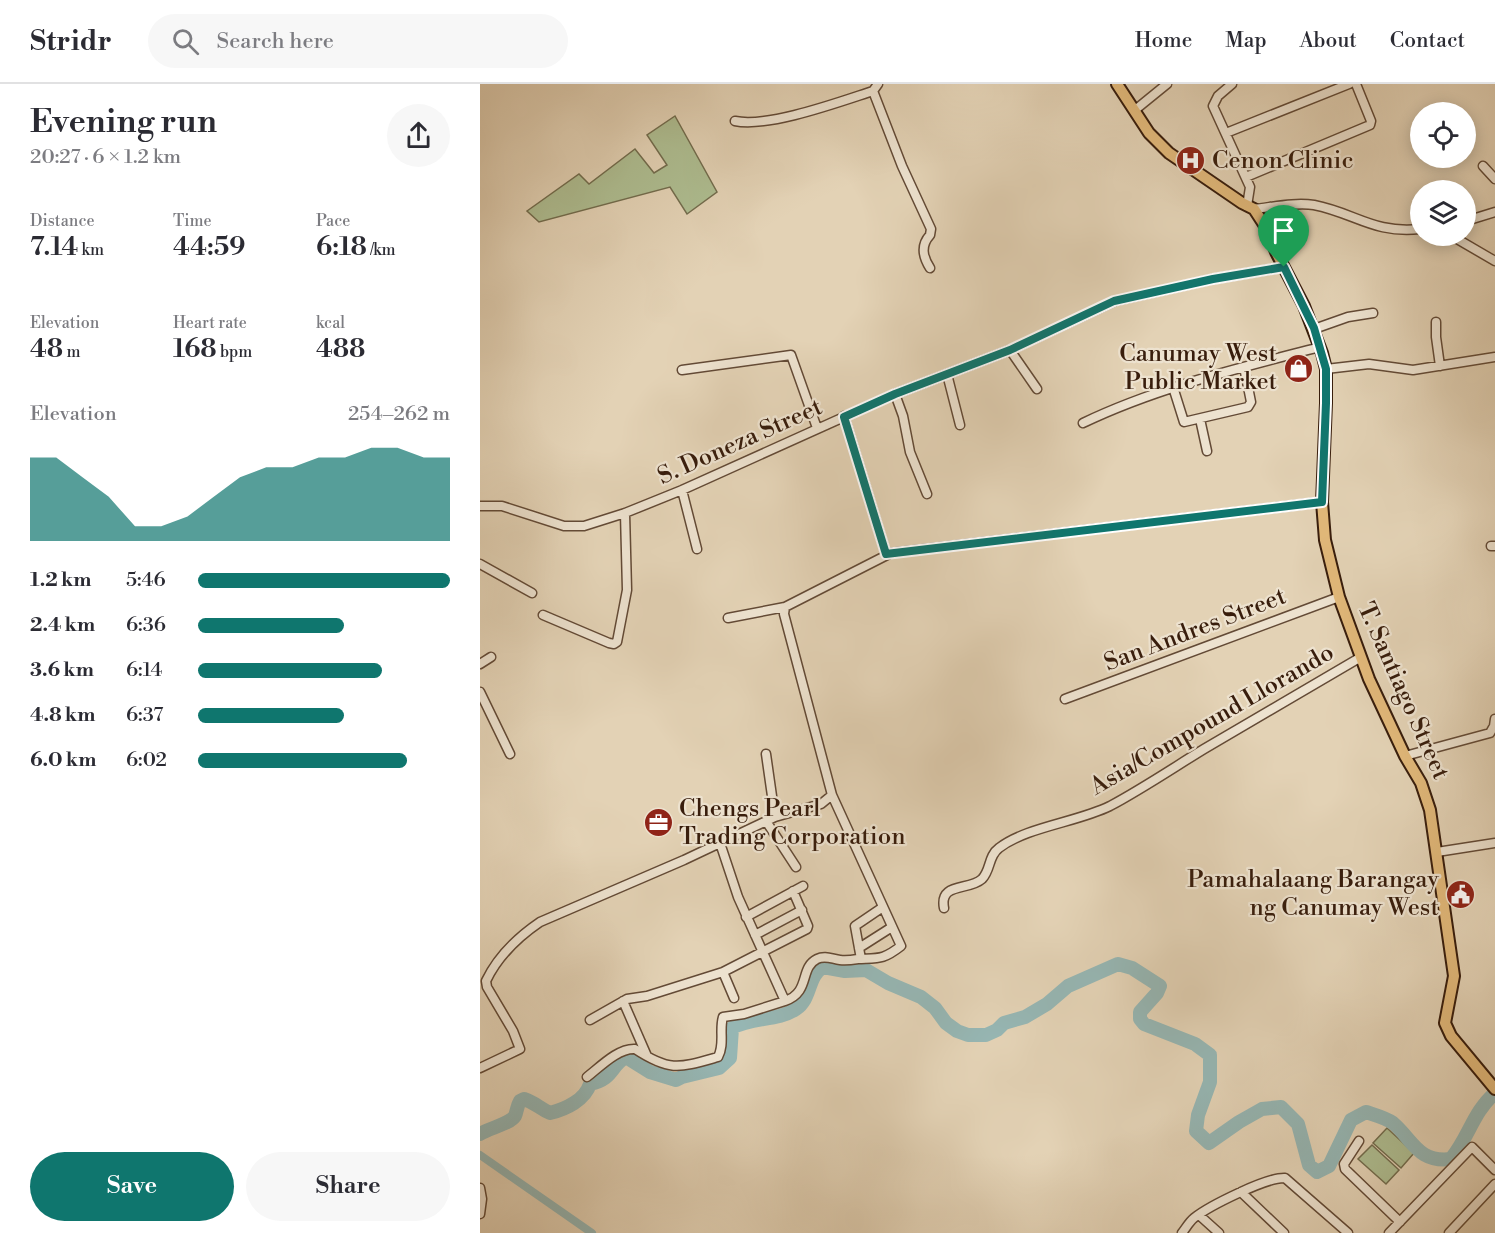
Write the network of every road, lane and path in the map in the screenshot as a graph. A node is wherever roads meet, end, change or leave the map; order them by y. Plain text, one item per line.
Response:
1 (1117, 84) edge
2 (1167, 84) edge
3 (1232, 84) edge
4 (1349, 84) edge
5 (1356, 84) edge
6 (876, 88) edge
7 (1135, 110) junction
8 (735, 121) dead end
9 (1226, 133) junction
10 (1483, 166) dead end
11 (1246, 177) junction
12 (1495, 179) edge
13 (1250, 207) junction
14 (1495, 212) edge
15 (1476, 218) edge
16 (1410, 229) edge
17 (1469, 246) edge
18 (1495, 261) edge
19 (1284, 267) junction
20 (930, 268) dead end
21 (1373, 313) dead end
22 (1436, 322) dead end
23 (1314, 328) junction
24 (1320, 347) junction
25 (1010, 350) junction
26 (1495, 357) edge
27 (1440, 366) junction
28 (1244, 367) junction
29 (1326, 369) junction
30 (682, 370) dead end
31 (947, 374) junction
32 (1173, 387) junction
33 (1037, 389) dead end
34 (895, 394) junction
35 (844, 417) junction
36 (1200, 419) junction
37 (1083, 423) dead end
38 (960, 425) dead end
39 (817, 428) junction
40 (1207, 451) dead end
41 (682, 490) junction
42 (927, 494) dead end
43 (1322, 502) junction
44 (480, 506) edge
45 (625, 513) junction
46 (697, 549) dead end
47 (886, 554) junction
48 (480, 564) edge
49 (532, 593) dead end
50 (1339, 597) junction
51 (785, 606) junction
52 (543, 615) dead end
53 (729, 618) dead end
54 (491, 657) dead end
55 (1361, 657) junction
56 (480, 664) edge
57 (480, 692) edge
58 (1065, 699) dead end
59 (1495, 719) edge
60 (1495, 726) edge
61 (510, 754) dead end
62 (766, 754) dead end
63 (1405, 756) junction
64 (832, 795) junction
65 (775, 817) junction
66 (766, 821) junction
67 (720, 843) junction
68 (1495, 843) edge
69 (1437, 852) junction
70 (796, 867) dead end
71 (803, 886) dead end
72 (793, 891) junction
73 (883, 907) junction
74 (944, 908) dead end
75 (802, 910) junction
76 (746, 917) junction
77 (892, 927) junction
78 (755, 935) junction
79 (859, 948) junction
80 (762, 952) junction
81 (861, 959) junction
82 (723, 972) junction
83 (734, 998) dead end
84 (623, 1001) junction
85 (785, 1001) junction
86 (590, 1020) dead end
87 (647, 1057) junction
88 (480, 1068) edge
89 (587, 1077) dead end
90 (1493, 1087) edge
91 (1359, 1141) dead end
92 (1495, 1170) edge
93 (1495, 1184) edge
94 (480, 1188) edge
95 (1241, 1192) junction
96 (480, 1214) edge
97 (1199, 1215) junction
98 (1400, 1222) junction
99 (1182, 1233) edge
100 (1219, 1233) edge
101 (1284, 1233) edge
102 (1348, 1233) edge
103 (1389, 1233) edge
104 (1449, 1233) edge

1 - 7 main road, T. Santiago Street
2 - 7 street
3 - 9 street
4 - 9 street
5 - 11 street
6 - 8 street
6 - 20 street
7 - 13 main road, T. Santiago Street
9 - 11 street
10 - 12 street
11 - 13 street
13 - 16 street
13 - 19 main road, T. Santiago Street
14 - 15 street
17 - 18 street
19 - 23 main road, T. Santiago Street
19 - 25 street, S. Doneza Street
21 - 23 street
22 - 27 street
23 - 24 main road, T. Santiago Street
24 - 28 street
24 - 29 main road, T. Santiago Street
25 - 31 street, S. Doneza Street
25 - 33 street
26 - 27 street
27 - 29 street
28 - 32 street
28 - 36 street
29 - 43 main road, T. Santiago Street
30 - 39 street
31 - 34 street, S. Doneza Street
31 - 38 street
32 - 36 street
32 - 37 street
34 - 35 street, S. Doneza Street
34 - 42 street
35 - 39 street, S. Doneza Street
35 - 47 street
36 - 40 street
39 - 41 street, S. Doneza Street
41 - 45 street, S. Doneza Street
41 - 46 street
43 - 47 street
43 - 50 main road, T. Santiago Street
44 - 45 street, S. Doneza Street
45 - 52 street
47 - 51 street
48 - 49 street
50 - 55 main road, T. Santiago Street
50 - 58 street, San Andres Street
51 - 53 street
51 - 64 street
54 - 56 street
55 - 63 main road, T. Santiago Street
55 - 74 street, Asia/Compound Llorando
57 - 61 street
59 - 60 street
60 - 63 street
62 - 65 street
63 - 69 main road, T. Santiago Street
64 - 65 street
64 - 73 street
65 - 66 street
66 - 67 street
66 - 70 street
67 - 76 street
67 - 88 street
68 - 69 street
69 - 90 main road, T. Santiago Street
71 - 72 street
72 - 75 street
72 - 76 street
73 - 77 street
73 - 79 street
75 - 78 street
75 - 80 street
76 - 78 street
77 - 79 street
77 - 81 street
78 - 80 street
79 - 81 street
80 - 82 street
80 - 85 street
81 - 85 street
82 - 83 street
82 - 84 street
84 - 86 street
84 - 87 street
85 - 87 street
87 - 89 street
91 - 98 street
92 - 98 street
93 - 104 street
94 - 96 street
95 - 97 street
95 - 101 street
95 - 102 street
97 - 99 street
97 - 100 street
98 - 103 street

